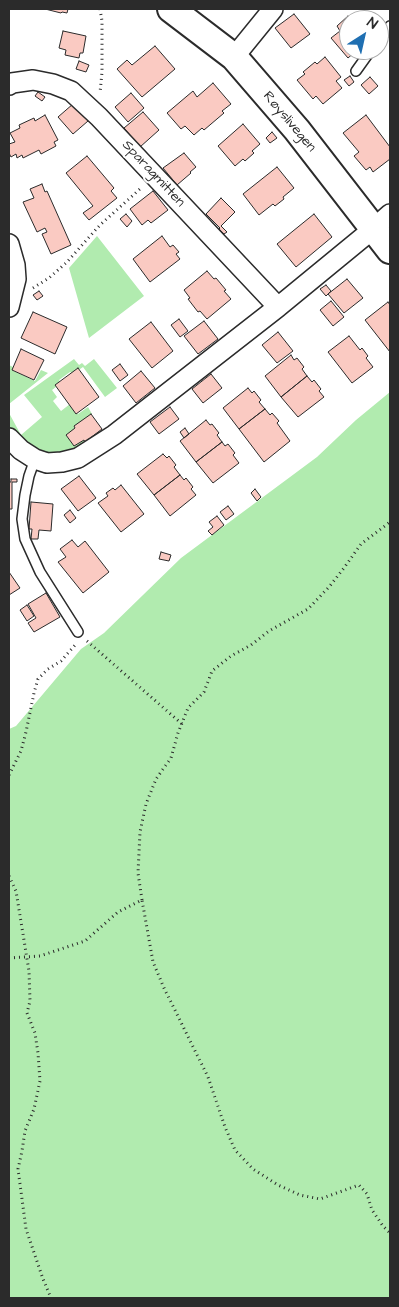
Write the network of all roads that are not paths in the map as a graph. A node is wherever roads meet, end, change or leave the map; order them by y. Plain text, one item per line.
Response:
1 (171, 9) edge
2 (273, 9) edge
3 (234, 57) junction
4 (364, 60) edge
5 (356, 70) dead end
6 (9, 85) edge
7 (382, 222) edge
8 (9, 244) edge
9 (390, 250) edge
10 (10, 301) edge
11 (278, 307) junction
12 (9, 438) edge
13 (35, 459) junction
14 (78, 632) road end

1 - 3 street, Røyslivegen
2 - 3 street
3 - 7 street, Røyslivegen
4 - 5 lane
6 - 11 street, Sparagmitten
7 - 9 street, Røyslivegen
7 - 11 street
8 - 10 street
11 - 13 street
12 - 13 street
13 - 14 lane

